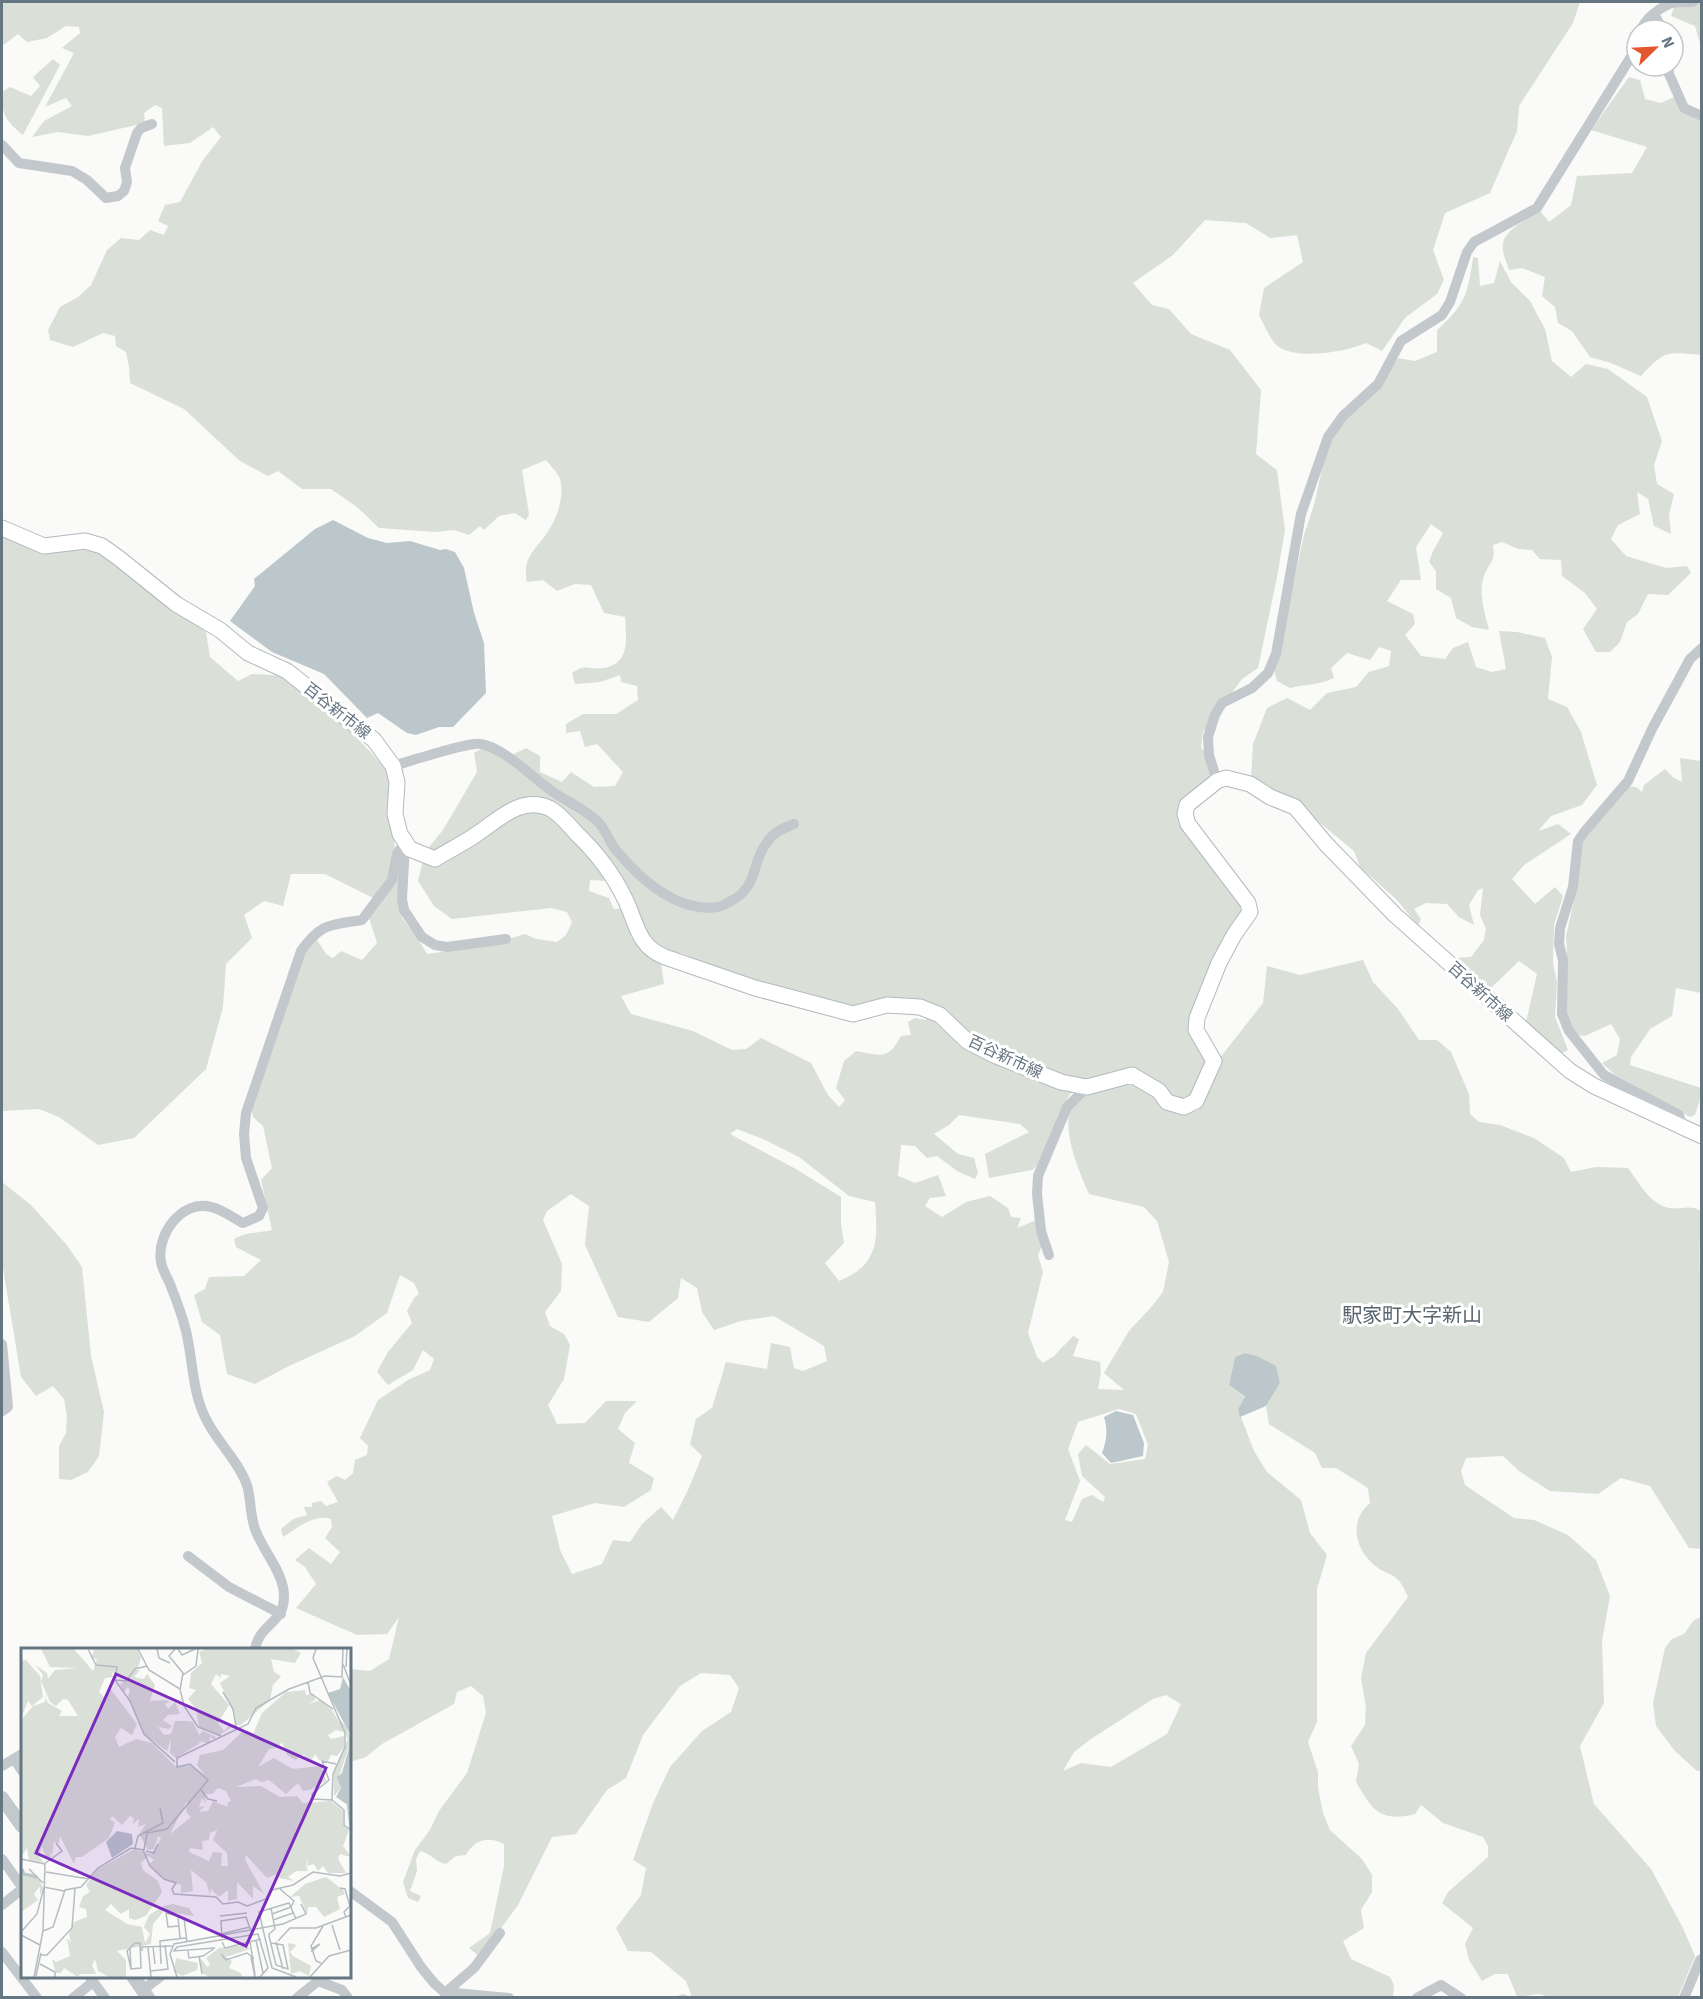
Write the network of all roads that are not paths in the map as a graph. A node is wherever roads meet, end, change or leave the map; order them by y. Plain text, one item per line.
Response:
1 (1693, 2) edge
2 (1654, 14) junction
3 (1650, 18) edge
4 (1656, 18) edge
5 (1625, 66) edge
6 (1671, 78) edge
7 (1701, 116) edge
8 (152, 124) dead end
9 (2, 145) edge
10 (2, 528) edge
11 (1701, 648) edge
12 (393, 766) junction
13 (1217, 782) junction
14 (794, 824) dead end
15 (405, 841) junction
16 (506, 939) dead end
17 (1087, 1087) junction
18 (1682, 1126) junction
19 (1701, 1136) edge
20 (1049, 1255) dead end
21 (2, 1350) edge
22 (2, 1410) edge
23 (188, 1556) dead end
24 (281, 1614) junction
25 (256, 1648) edge
26 (18, 1757) edge
27 (2, 1766) edge
28 (2, 1798) edge
29 (21, 1825) edge
30 (2, 1859) edge
31 (21, 1887) edge
32 (21, 1889) edge
33 (351, 1892) edge
34 (2, 1905) edge
35 (500, 1933) dead end
36 (2, 1952) edge
37 (1701, 1959) edge
38 (21, 1977) edge
39 (22, 1978) edge
40 (158, 1978) edge
41 (91, 1980) edge
42 (141, 1985) edge
43 (446, 1992) junction
44 (37, 1998) edge
45 (73, 1998) edge
46 (105, 1998) edge
47 (297, 1998) edge
48 (348, 1998) edge
49 (508, 1998) edge
50 (1417, 1998) edge
51 (1461, 1998) edge
52 (1684, 1998) edge

1 - 2 street
2 - 3 street
2 - 4 street
5 - 13 street
6 - 7 street
8 - 9 street
10 - 12 main road, 百谷新市線
11 - 18 street
12 - 14 street
12 - 15 main road
13 - 17 main road, 百谷新市線
13 - 18 main road, 百谷新市線
15 - 16 street
15 - 17 main road, 百谷新市線
15 - 24 street
17 - 20 street
18 - 19 main road, 百谷新市線
21 - 22 street
23 - 24 street
24 - 25 street
26 - 27 street
28 - 29 street
30 - 31 street
32 - 34 street
33 - 43 street
35 - 43 street
36 - 38 street
37 - 52 street
39 - 44 street
40 - 42 street
41 - 45 street
41 - 46 street
43 - 49 street
47 - 48 street
50 - 51 street

